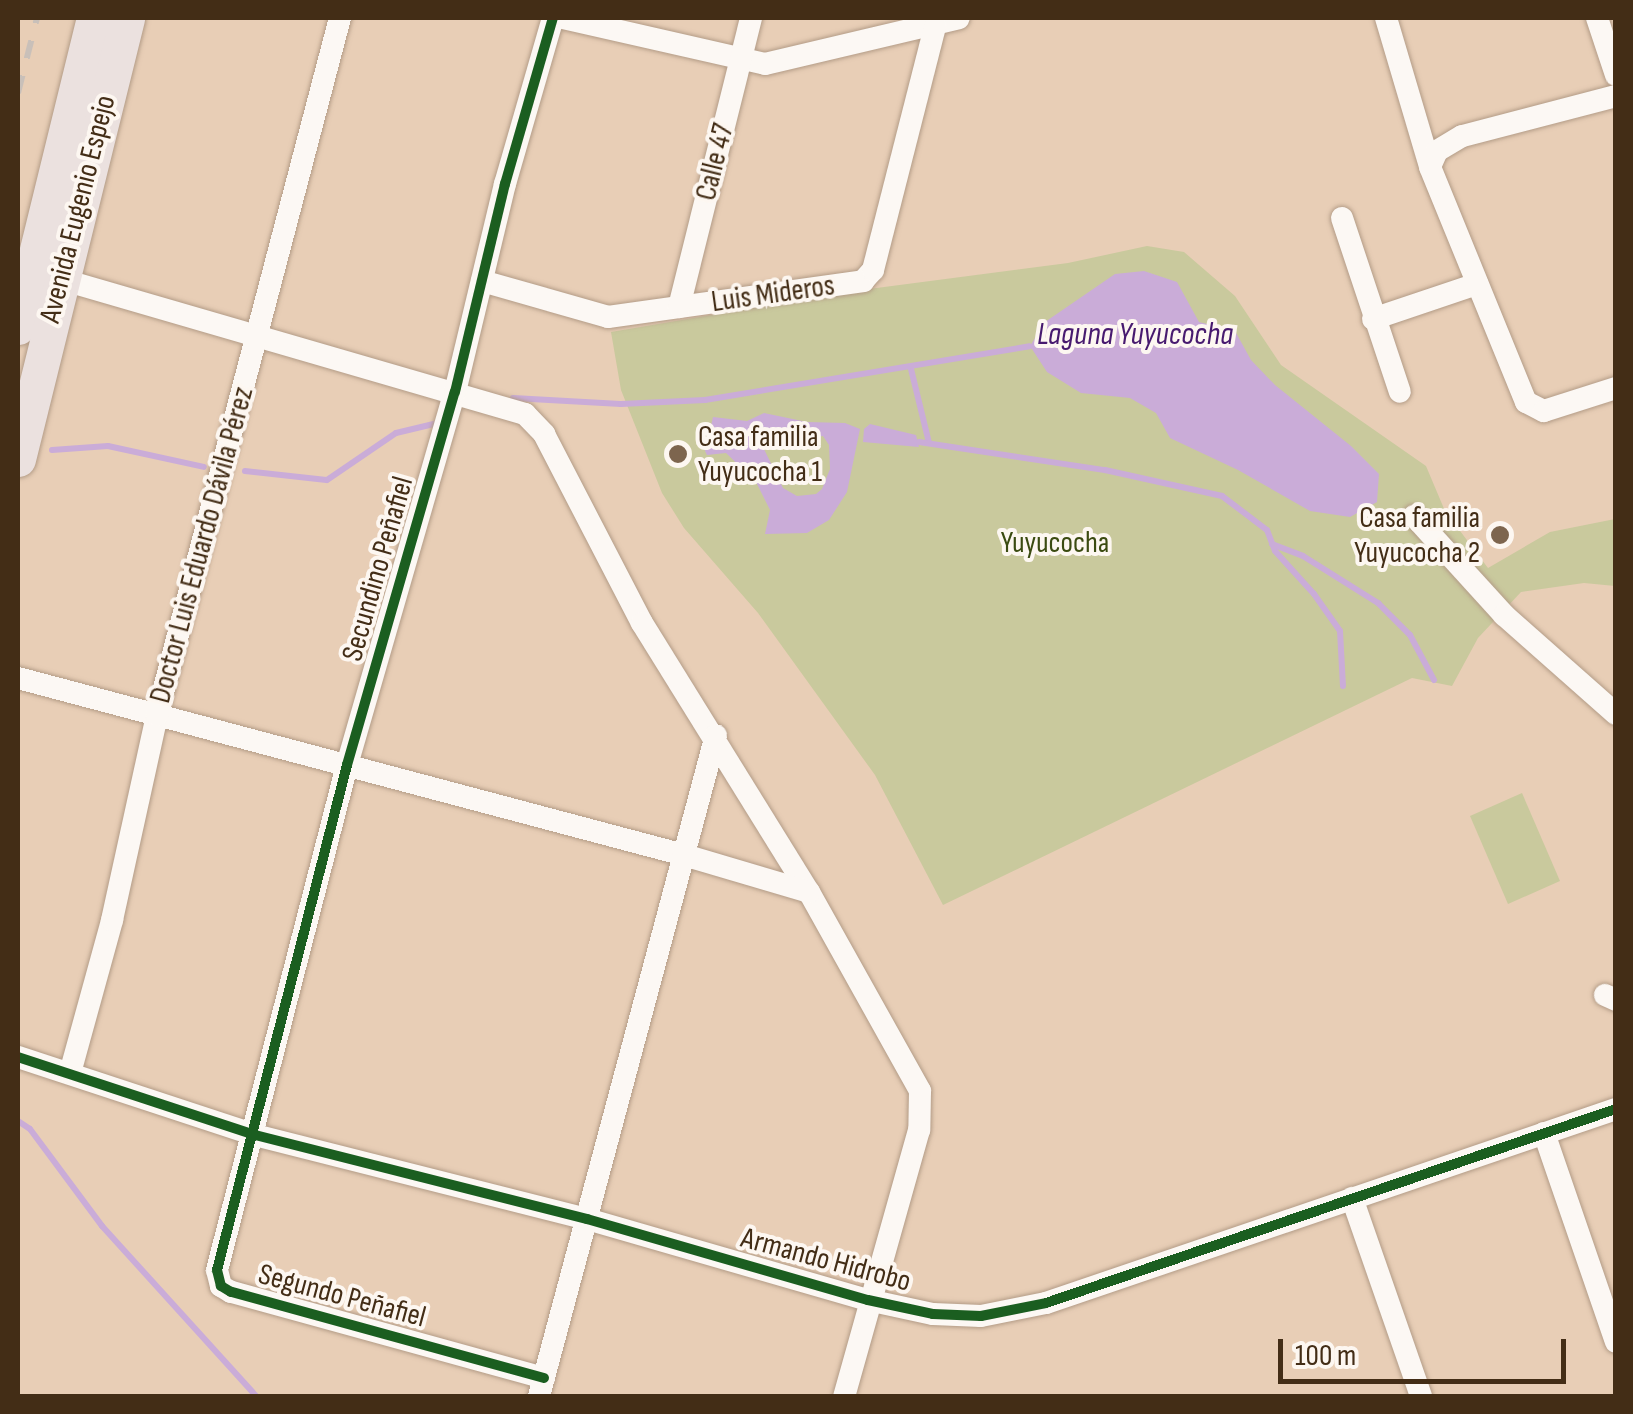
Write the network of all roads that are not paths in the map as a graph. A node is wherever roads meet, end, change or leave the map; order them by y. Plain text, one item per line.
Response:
1 (94, 18) edge
2 (126, 18) edge
3 (340, 18) edge
4 (553, 18) edge
5 (563, 18) edge
6 (751, 18) edge
7 (959, 18) edge
8 (1386, 18) edge
9 (1597, 18) edge
10 (935, 26) junction
11 (741, 58) junction
12 (1616, 74) edge
13 (1616, 96) edge
14 (1430, 167) junction
15 (1342, 218) dead end
16 (46, 274) junction
17 (482, 281) junction
18 (1476, 284) junction
19 (679, 307) junction
20 (1373, 319) junction
21 (18, 327) edge
22 (257, 333) junction
23 (1616, 388) edge
24 (455, 392) junction
25 (1400, 392) dead end
26 (18, 458) edge
27 (1414, 516) dead end
28 (18, 678) edge
29 (1616, 714) edge
30 (157, 715) junction
31 (716, 736) junction
32 (348, 765) junction
33 (684, 854) junction
34 (809, 892) junction
35 (18, 1057) edge
36 (70, 1074) junction
37 (1616, 1109) edge
38 (1544, 1133) junction
39 (254, 1135) junction
40 (1352, 1198) junction
41 (586, 1219) junction
42 (868, 1300) junction
43 (1616, 1342) edge
44 (542, 1387) edge
45 (844, 1396) edge
46 (1421, 1396) edge

1 - 16 main road, Avenida Eugenio Espejo
2 - 16 main road, Avenida Eugenio Espejo
3 - 22 street, Doctor Luis Eduardo Dávila Pérez
4 - 17 street, Secundino Peñafiel
5 - 11 street
6 - 11 street, Calle 47
7 - 10 street
8 - 14 street
9 - 12 street
10 - 11 street
10 - 19 street, Luis Mideros
11 - 19 street, Calle 47
13 - 14 street
14 - 18 street
15 - 20 street
16 - 21 main road, Avenida Eugenio Espejo
16 - 22 street
16 - 26 main road, Avenida Eugenio Espejo
17 - 19 street, Luis Mideros
17 - 24 street, Secundino Peñafiel
18 - 20 street
18 - 23 street
20 - 25 street
22 - 24 street
22 - 30 street, Doctor Luis Eduardo Dávila Pérez
24 - 31 street
24 - 32 street, Secundino Peñafiel
27 - 29 street
28 - 30 street
30 - 32 street
30 - 36 street, Doctor Luis Eduardo Dávila Pérez
31 - 33 street
31 - 34 street
32 - 33 street
32 - 39 street, Secundino Peñafiel
33 - 34 street
33 - 41 street
34 - 42 street
35 - 36 street, Armando Hidrobo
36 - 39 street, Armando Hidrobo
37 - 38 street, Armando Hidrobo
38 - 40 street, Armando Hidrobo
38 - 43 street
39 - 41 street, Armando Hidrobo
39 - 44 street, Segundo Peñafiel
40 - 42 street, Armando Hidrobo
40 - 46 street
41 - 42 street, Armando Hidrobo
41 - 44 street
42 - 45 street

